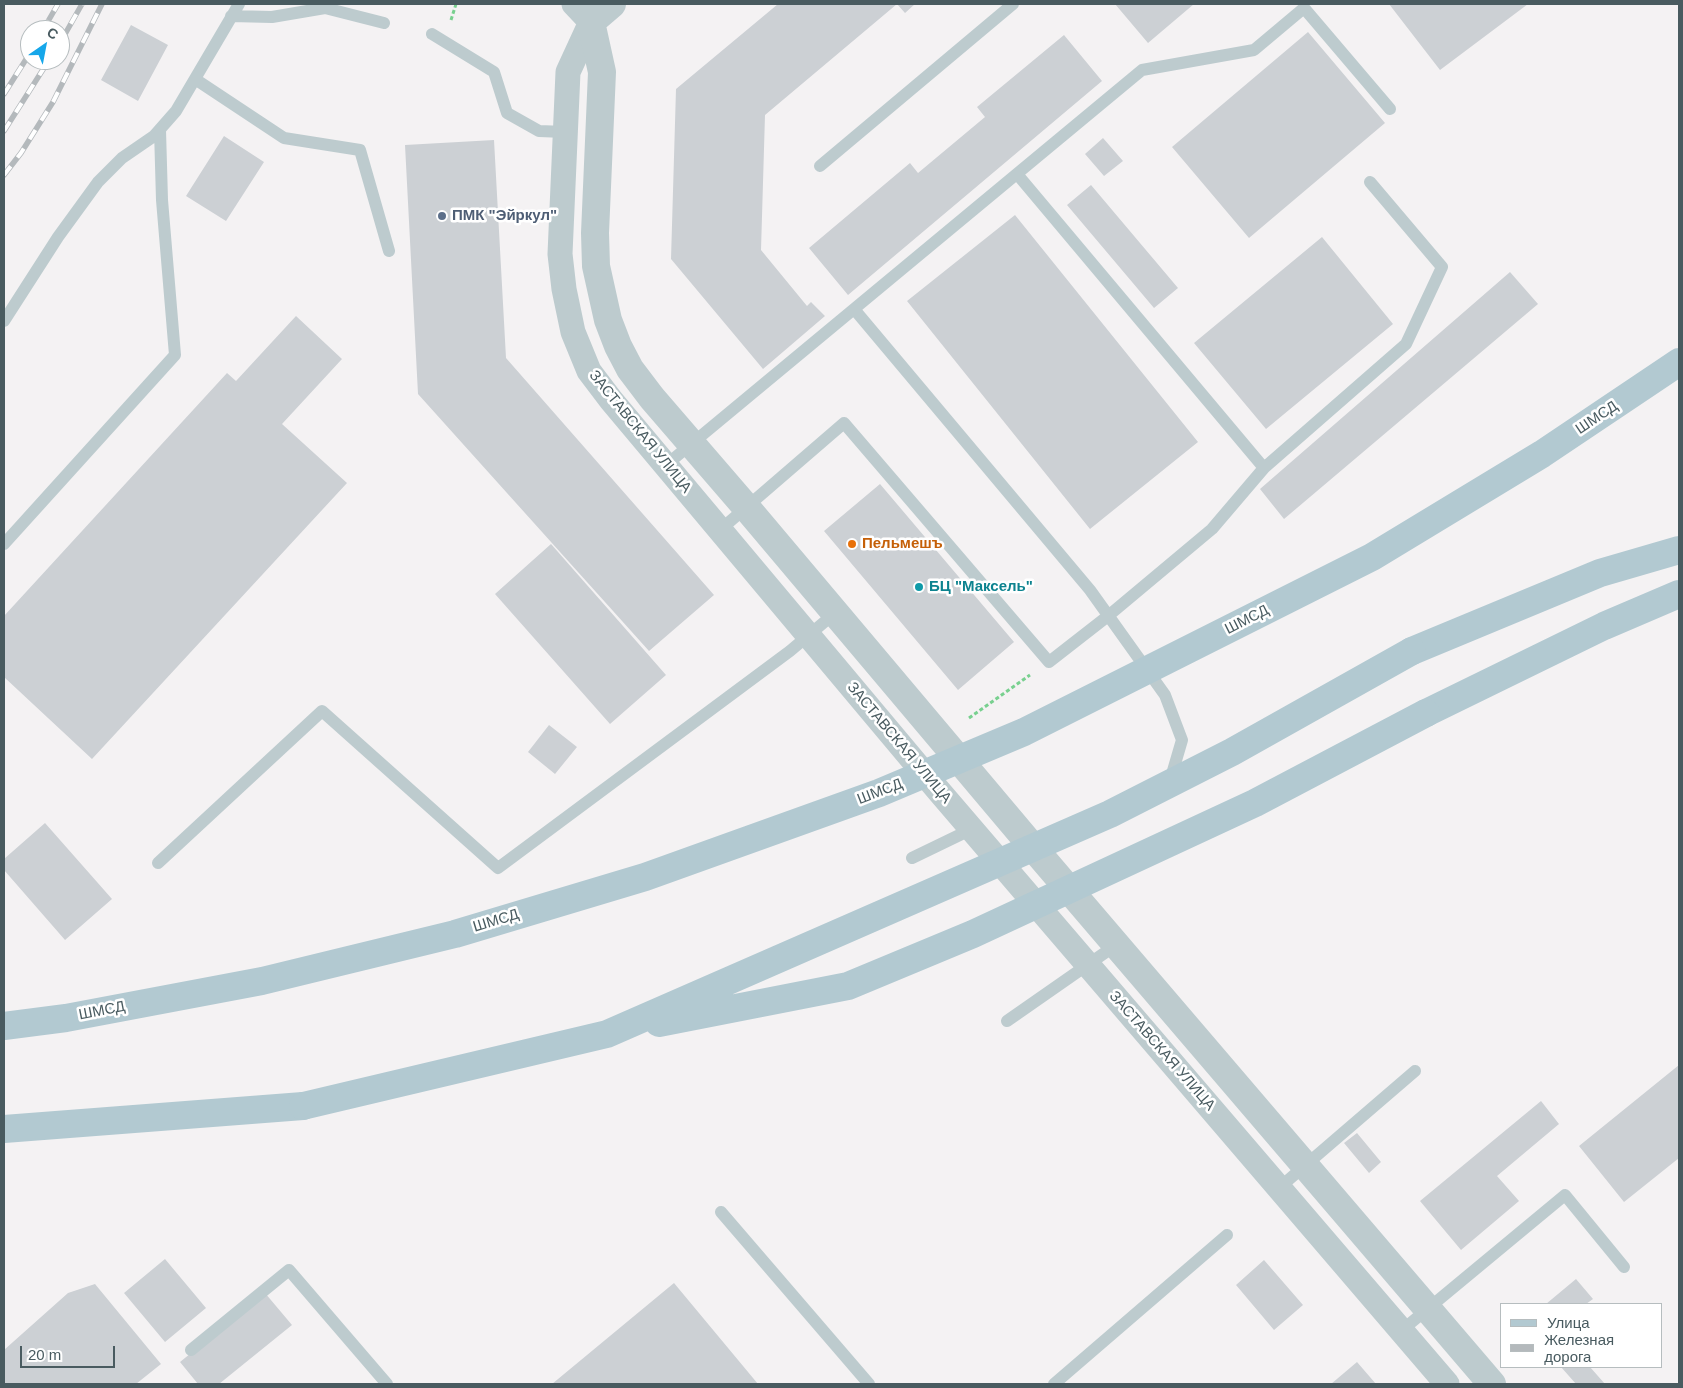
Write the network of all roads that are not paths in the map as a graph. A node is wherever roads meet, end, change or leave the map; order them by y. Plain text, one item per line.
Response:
1 (239, 4) edge
2 (612, 4) edge
3 (1013, 4) edge
4 (583, 13) edge
5 (231, 16) junction
6 (384, 23) dead end
7 (432, 34) dead end
8 (195, 79) junction
9 (1390, 109) dead end
10 (160, 130) junction
11 (564, 132) junction
12 (820, 166) dead end
13 (1017, 174) junction
14 (1370, 182) dead end
15 (389, 251) dead end
16 (854, 309) junction
17 (4, 321) edge
18 (1679, 362) edge
19 (692, 444) junction
20 (666, 465) junction
21 (1264, 468) junction
22 (746, 507) junction
23 (720, 530) junction
24 (4, 544) edge
25 (1679, 550) edge
26 (1679, 594) edge
27 (835, 613) junction
28 (1108, 616) junction
29 (808, 635) junction
30 (972, 829) junction
31 (1036, 850) junction
32 (912, 858) dead end
33 (158, 863) dead end
34 (1116, 945) junction
35 (1088, 964) junction
36 (1007, 1021) dead end
37 (4, 1026) edge
38 (606, 1034) junction
39 (1415, 1072) dead end
40 (4, 1129) edge
41 (1305, 1165) junction
42 (1279, 1188) junction
43 (721, 1212) dead end
44 (1227, 1235) dead end
45 (1624, 1267) dead end
46 (1427, 1309) junction
47 (1401, 1331) junction
48 (191, 1350) dead end
49 (387, 1384) edge
50 (869, 1384) edge
51 (1054, 1384) edge
52 (1447, 1384) edge
53 (1492, 1384) edge

1 - 5 lane
2 - 4 street
3 - 12 lane
4 - 11 street, ЗАСТАВСКАЯ УЛИЦА
4 - 19 street, ЗАСТАВСКАЯ УЛИЦА
5 - 6 lane
5 - 8 lane
7 - 11 lane
8 - 10 lane
8 - 15 lane
9 - 13 lane
10 - 17 lane
10 - 24 lane
11 - 20 street, ЗАСТАВСКАЯ УЛИЦА
13 - 16 lane
13 - 21 lane
14 - 21 lane
16 - 19 lane
16 - 28 lane
18 - 37 main road, ШМСД, bridge
19 - 20 lane
19 - 22 street, ЗАСТАВСКАЯ УЛИЦА
20 - 23 street, ЗАСТАВСКАЯ УЛИЦА
21 - 28 lane
22 - 23 lane
22 - 27 street, ЗАСТАВСКАЯ УЛИЦА
22 - 28 lane
23 - 29 street, ЗАСТАВСКАЯ УЛИЦА
25 - 38 main road, bridge
26 - 38 main road, bridge
27 - 29 lane
27 - 31 street, ЗАСТАВСКАЯ УЛИЦА
28 - 31 lane
29 - 30 street, ЗАСТАВСКАЯ УЛИЦА
29 - 33 lane
30 - 32 lane
30 - 35 street, ЗАСТАВСКАЯ УЛИЦА
31 - 34 street, ЗАСТАВСКАЯ УЛИЦА
34 - 35 lane
34 - 41 street, ЗАСТАВСКАЯ УЛИЦА
35 - 36 lane
35 - 42 street, ЗАСТАВСКАЯ УЛИЦА
38 - 40 main road, bridge
39 - 41 lane
41 - 42 lane
41 - 46 street, ЗАСТАВСКАЯ УЛИЦА
42 - 47 street, ЗАСТАВСКАЯ УЛИЦА
43 - 50 lane
44 - 51 lane
45 - 46 lane
46 - 47 lane
46 - 53 street, ЗАСТАВСКАЯ УЛИЦА
47 - 52 street, ЗАСТАВСКАЯ УЛИЦА
48 - 49 lane

